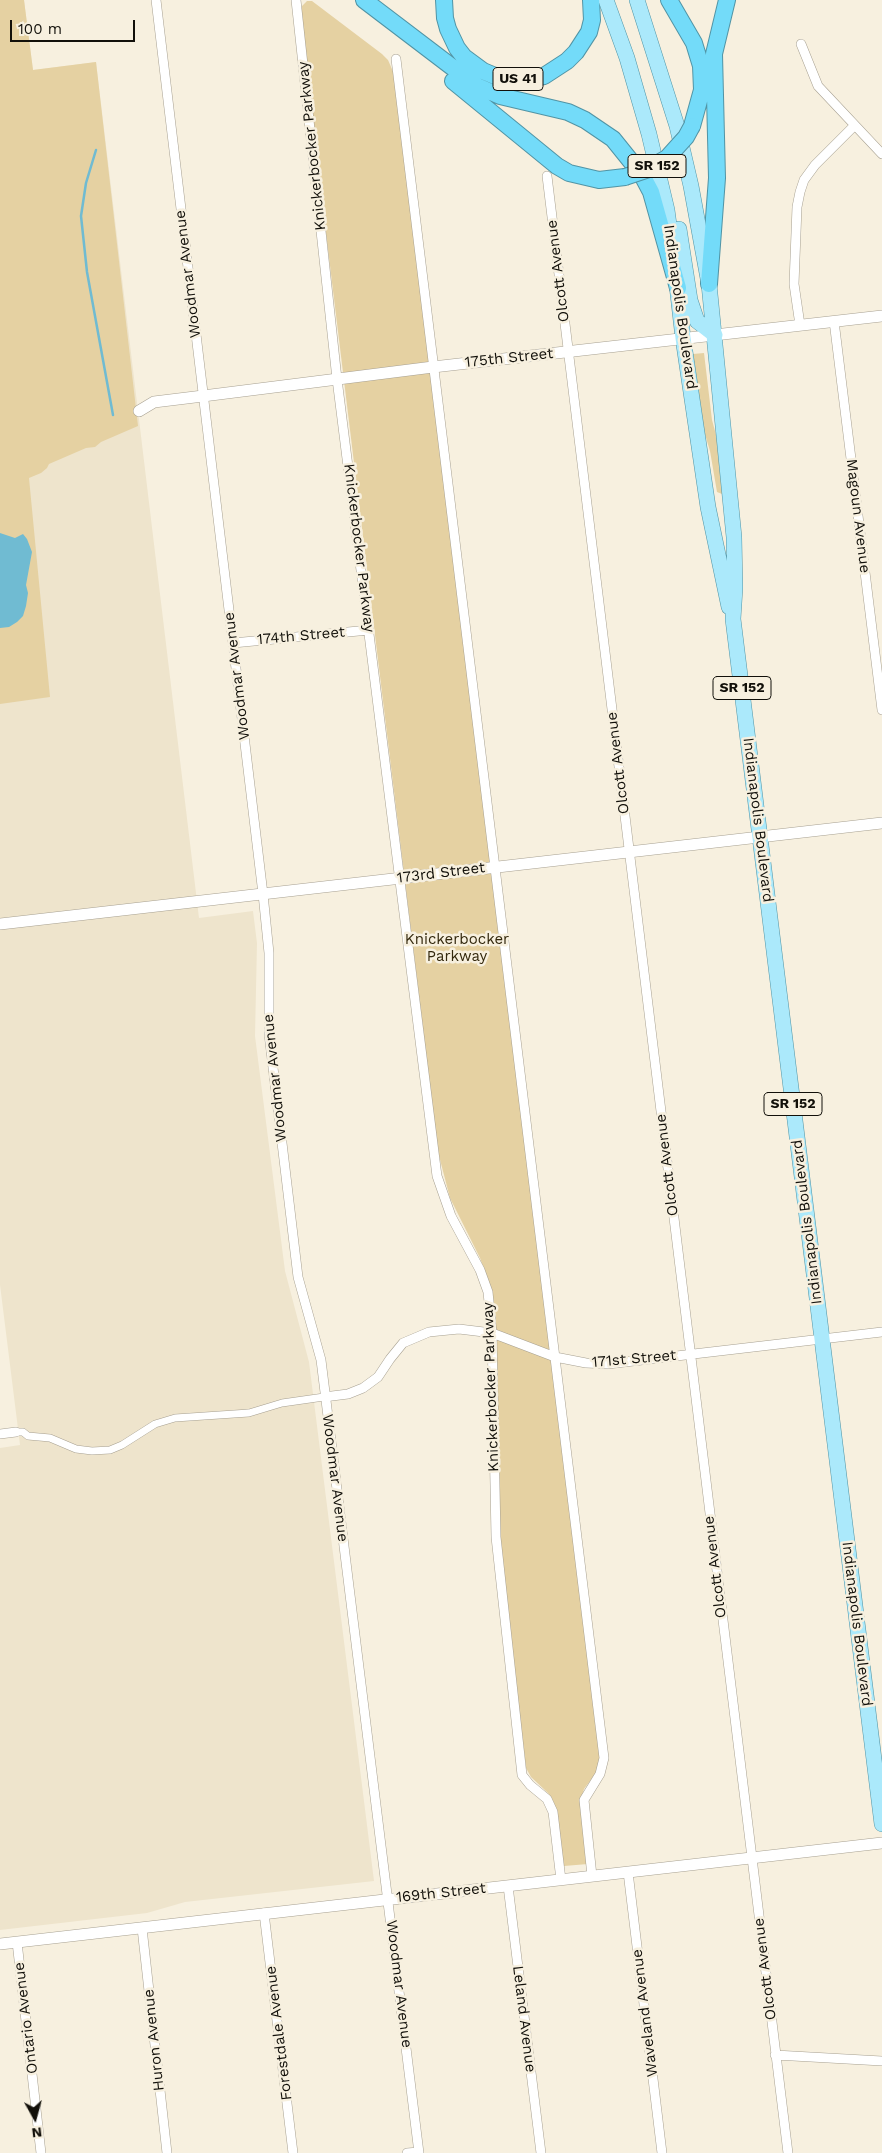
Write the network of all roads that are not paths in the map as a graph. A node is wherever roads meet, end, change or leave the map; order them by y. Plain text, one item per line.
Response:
1 (156, 0) edge
2 (296, 0) edge
3 (364, 0) edge
4 (444, 0) edge
5 (592, 0) edge
6 (606, 0) edge
7 (637, 0) edge
8 (670, 0) edge
9 (727, 0) edge
10 (404, 32) junction
11 (801, 44) dead end
12 (396, 59) dead end
13 (854, 126) junction
14 (650, 134) junction
15 (882, 154) edge
16 (547, 176) dead end
17 (709, 284) junction
18 (678, 288) junction
19 (882, 316) edge
20 (834, 321) junction
21 (800, 325) junction
22 (715, 335) junction
23 (683, 338) junction
24 (568, 352) junction
25 (433, 367) junction
26 (337, 379) junction
27 (203, 396) junction
28 (139, 412) dead end
29 (732, 504) junction
30 (708, 507) junction
31 (734, 549) junction
32 (716, 552) junction
33 (733, 620) junction
34 (369, 630) junction
35 (233, 643) junction
36 (882, 710) edge
37 (882, 823) edge
38 (760, 837) junction
39 (629, 852) junction
40 (494, 867) junction
41 (400, 878) junction
42 (264, 894) junction
43 (0, 924) edge
44 (882, 1332) edge
45 (492, 1333) junction
46 (821, 1338) junction
47 (690, 1354) junction
48 (555, 1357) junction
49 (324, 1397) junction
50 (16, 1432) joint
51 (0, 1434) edge
52 (882, 1824) edge
53 (882, 1843) edge
54 (752, 1858) junction
55 (628, 1872) junction
56 (592, 1876) junction
57 (560, 1880) junction
58 (508, 1886) junction
59 (388, 1899) junction
60 (264, 1913) junction
61 (142, 1928) junction
62 (17, 1942) junction
63 (0, 1944) edge
64 (775, 2055) junction
65 (882, 2061) edge
66 (419, 2152) edge
67 (41, 2153) edge
68 (167, 2153) edge
69 (293, 2153) edge
70 (407, 2153) edge
71 (541, 2153) edge
72 (662, 2153) edge
73 (788, 2153) edge

1 - 27 street, Woodmar Avenue
2 - 26 street, Knickerbocker Parkway
3 - 10 highway
4 - 5 highway, US 41
6 - 14 main road, Indianapolis Boulevard / SR 152
7 - 17 main road, Indianapolis Boulevard / SR 152
8 - 10 highway, bridge
9 - 17 highway
10 - 18 highway
11 - 13 street
12 - 25 street
13 - 15 street
13 - 21 street
14 - 18 main road, Indianapolis Boulevard / SR 152
14 - 22 main road
16 - 24 street, Olcott Avenue
17 - 22 main road, Indianapolis Boulevard / SR 152
18 - 23 main road, Indianapolis Boulevard / SR 152
19 - 20 street, 175th Street
20 - 21 street, 175th Street
20 - 36 street, Magoun Avenue
21 - 22 street, 175th Street
22 - 23 street, 175th Street
22 - 29 main road, Indianapolis Boulevard / SR 152
23 - 24 street, 175th Street
23 - 30 main road, Indianapolis Boulevard / SR 152
24 - 25 street, 175th Street
24 - 39 street, Olcott Avenue
25 - 26 street, 175th Street
25 - 40 street
26 - 27 street, 175th Street
26 - 34 street, Knickerbocker Parkway
27 - 28 street, 175th Street
27 - 35 street, Woodmar Avenue
29 - 30 main road
29 - 31 main road, Indianapolis Boulevard / SR 152
30 - 32 main road, Indianapolis Boulevard / SR 152
31 - 32 main road
31 - 33 main road, Indianapolis Boulevard / SR 152
32 - 33 main road, Indianapolis Boulevard / SR 152
33 - 38 main road, Indianapolis Boulevard / SR 152
34 - 35 street, 174th Street
34 - 41 street, Knickerbocker Parkway
35 - 42 street, Woodmar Avenue
37 - 38 street, 173rd Street
38 - 39 street, 173rd Street
38 - 46 main road, Indianapolis Boulevard / SR 152
39 - 40 street, 173rd Street
39 - 47 street, Olcott Avenue
40 - 41 street, 173rd Street
40 - 48 street
41 - 42 street, 173rd Street
41 - 45 street, Knickerbocker Parkway
42 - 43 street, 173rd Street
42 - 49 street, Woodmar Avenue
44 - 46 street, 171st Street
45 - 48 street, 171st Street
45 - 49 street, 171st Street
45 - 57 street, Knickerbocker Parkway
46 - 47 street, 171st Street
46 - 52 main road, Indianapolis Boulevard / SR 152
47 - 48 street, 171st Street
47 - 54 street, Olcott Avenue
48 - 56 street
49 - 50 street
49 - 59 street, Woodmar Avenue
50 - 51 street
53 - 54 street, 169th Street
54 - 55 street, 169th Street
54 - 64 street, Olcott Avenue
55 - 56 street, 169th Street
55 - 72 street, Waveland Avenue
56 - 57 street, 169th Street
57 - 58 street, 169th Street
58 - 59 street, 169th Street
58 - 71 street, Leland Avenue
59 - 60 street, 169th Street
59 - 66 street, Woodmar Avenue
60 - 61 street, 169th Street
60 - 69 street, Forestdale Avenue
61 - 62 street, 169th Street
61 - 68 street, Huron Avenue
62 - 63 street, 169th Street
62 - 67 street, Ontario Avenue
64 - 65 street
64 - 73 street, Olcott Avenue
66 - 70 street

